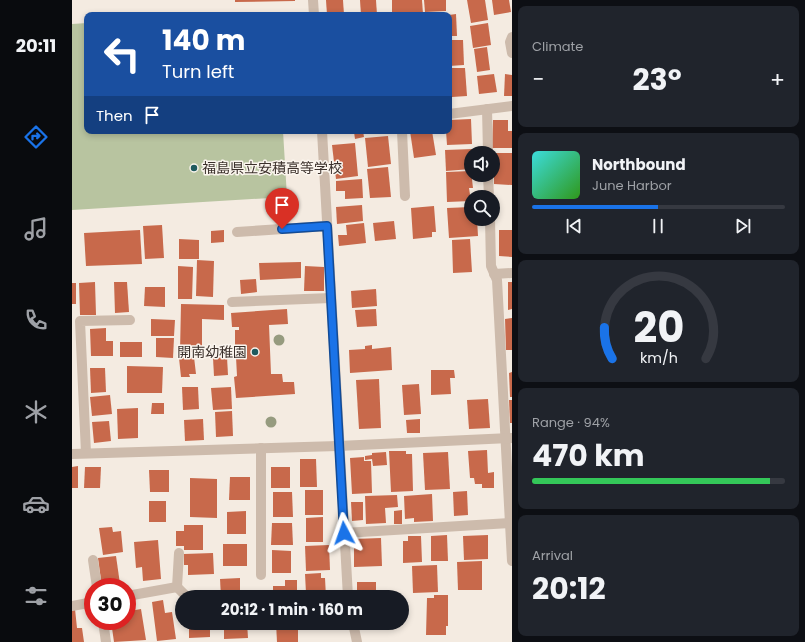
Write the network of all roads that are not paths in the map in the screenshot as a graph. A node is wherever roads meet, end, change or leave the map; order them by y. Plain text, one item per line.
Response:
1 (313, 0) edge
2 (314, 12) edge
3 (512, 37) edge
4 (512, 53) edge
5 (512, 106) edge
6 (487, 109) junction
7 (452, 114) edge
8 (325, 134) edge
9 (402, 134) edge
10 (488, 146) edge
11 (405, 196) dead end
12 (327, 226) junction
13 (490, 226) edge
14 (238, 232) dead end
15 (512, 273) edge
16 (494, 274) junction
17 (331, 298) junction
18 (232, 302) dead end
19 (130, 320) dead end
20 (509, 438) edge
21 (338, 446) junction
22 (262, 448) junction
23 (86, 453) junction
24 (72, 454) edge
25 (510, 523) junction
26 (344, 533) junction
27 (180, 553) dead end
28 (93, 560) dead end
29 (512, 561) edge
30 (261, 576) dead end
31 (96, 578) edge
32 (177, 587) junction
33 (180, 590) edge
34 (348, 590) edge
35 (136, 594) edge
36 (84, 604) edge
37 (72, 606) edge
38 (104, 630) edge
39 (354, 630) edge
40 (106, 642) edge
41 (357, 642) edge

1 - 2 street
3 - 4 street
5 - 6 street
6 - 7 street
6 - 10 street
8 - 12 street
9 - 11 street
12 - 14 street
12 - 17 street
13 - 16 street
15 - 16 street
16 - 20 street
17 - 18 street
17 - 21 street
19 - 23 street
20 - 21 street
20 - 25 street
21 - 22 street
21 - 26 street
22 - 23 street
22 - 30 street
23 - 24 street
25 - 26 street
25 - 29 street
26 - 34 street
27 - 32 street
28 - 31 street
32 - 33 street
32 - 35 street
36 - 37 street
38 - 40 street
39 - 41 street

